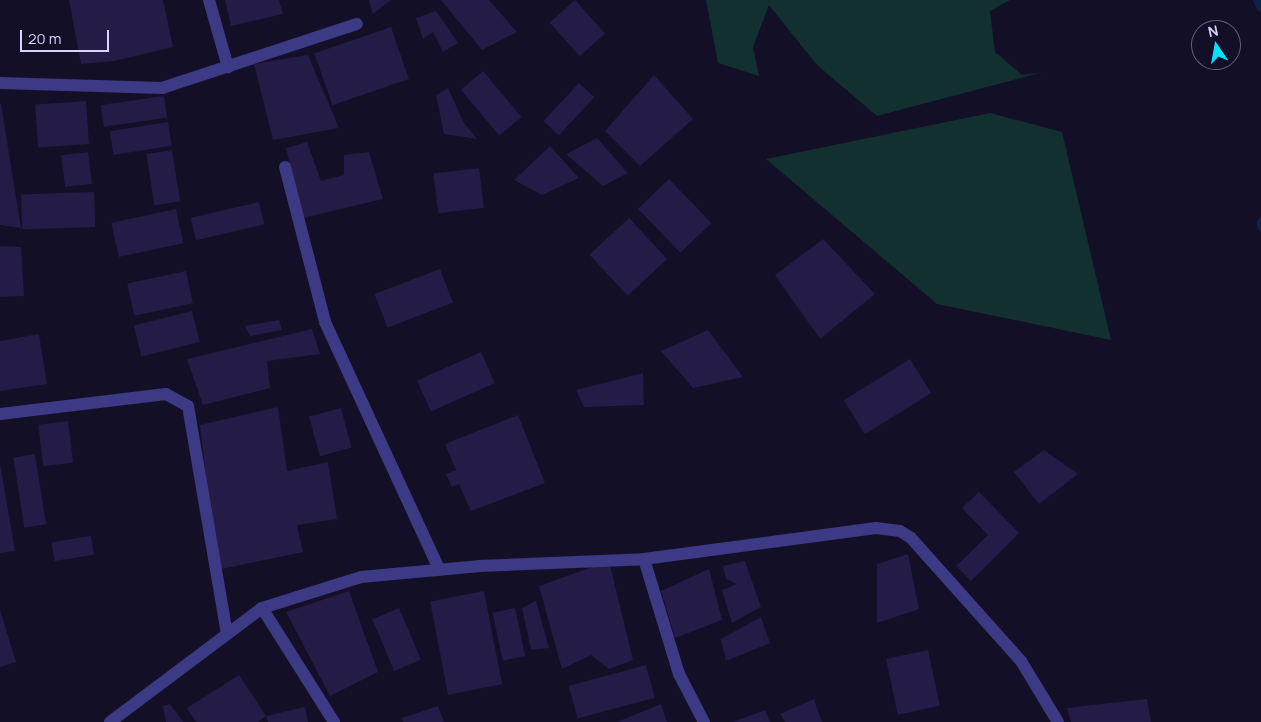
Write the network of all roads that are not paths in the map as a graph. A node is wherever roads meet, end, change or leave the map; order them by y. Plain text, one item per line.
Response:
1 (209, 0) edge
2 (357, 24) dead end
3 (228, 67) junction
4 (0, 83) edge
5 (284, 167) dead end
6 (0, 414) edge
7 (644, 559) junction
8 (439, 569) junction
9 (262, 608) junction
10 (228, 634) junction
11 (110, 722) edge
12 (334, 722) edge
13 (704, 722) edge
14 (1058, 722) edge

1 - 3 street
2 - 3 street
3 - 4 street
5 - 8 street
6 - 10 street
7 - 8 street
7 - 13 street
7 - 14 street
8 - 9 street
9 - 10 street
9 - 12 street
10 - 11 street

